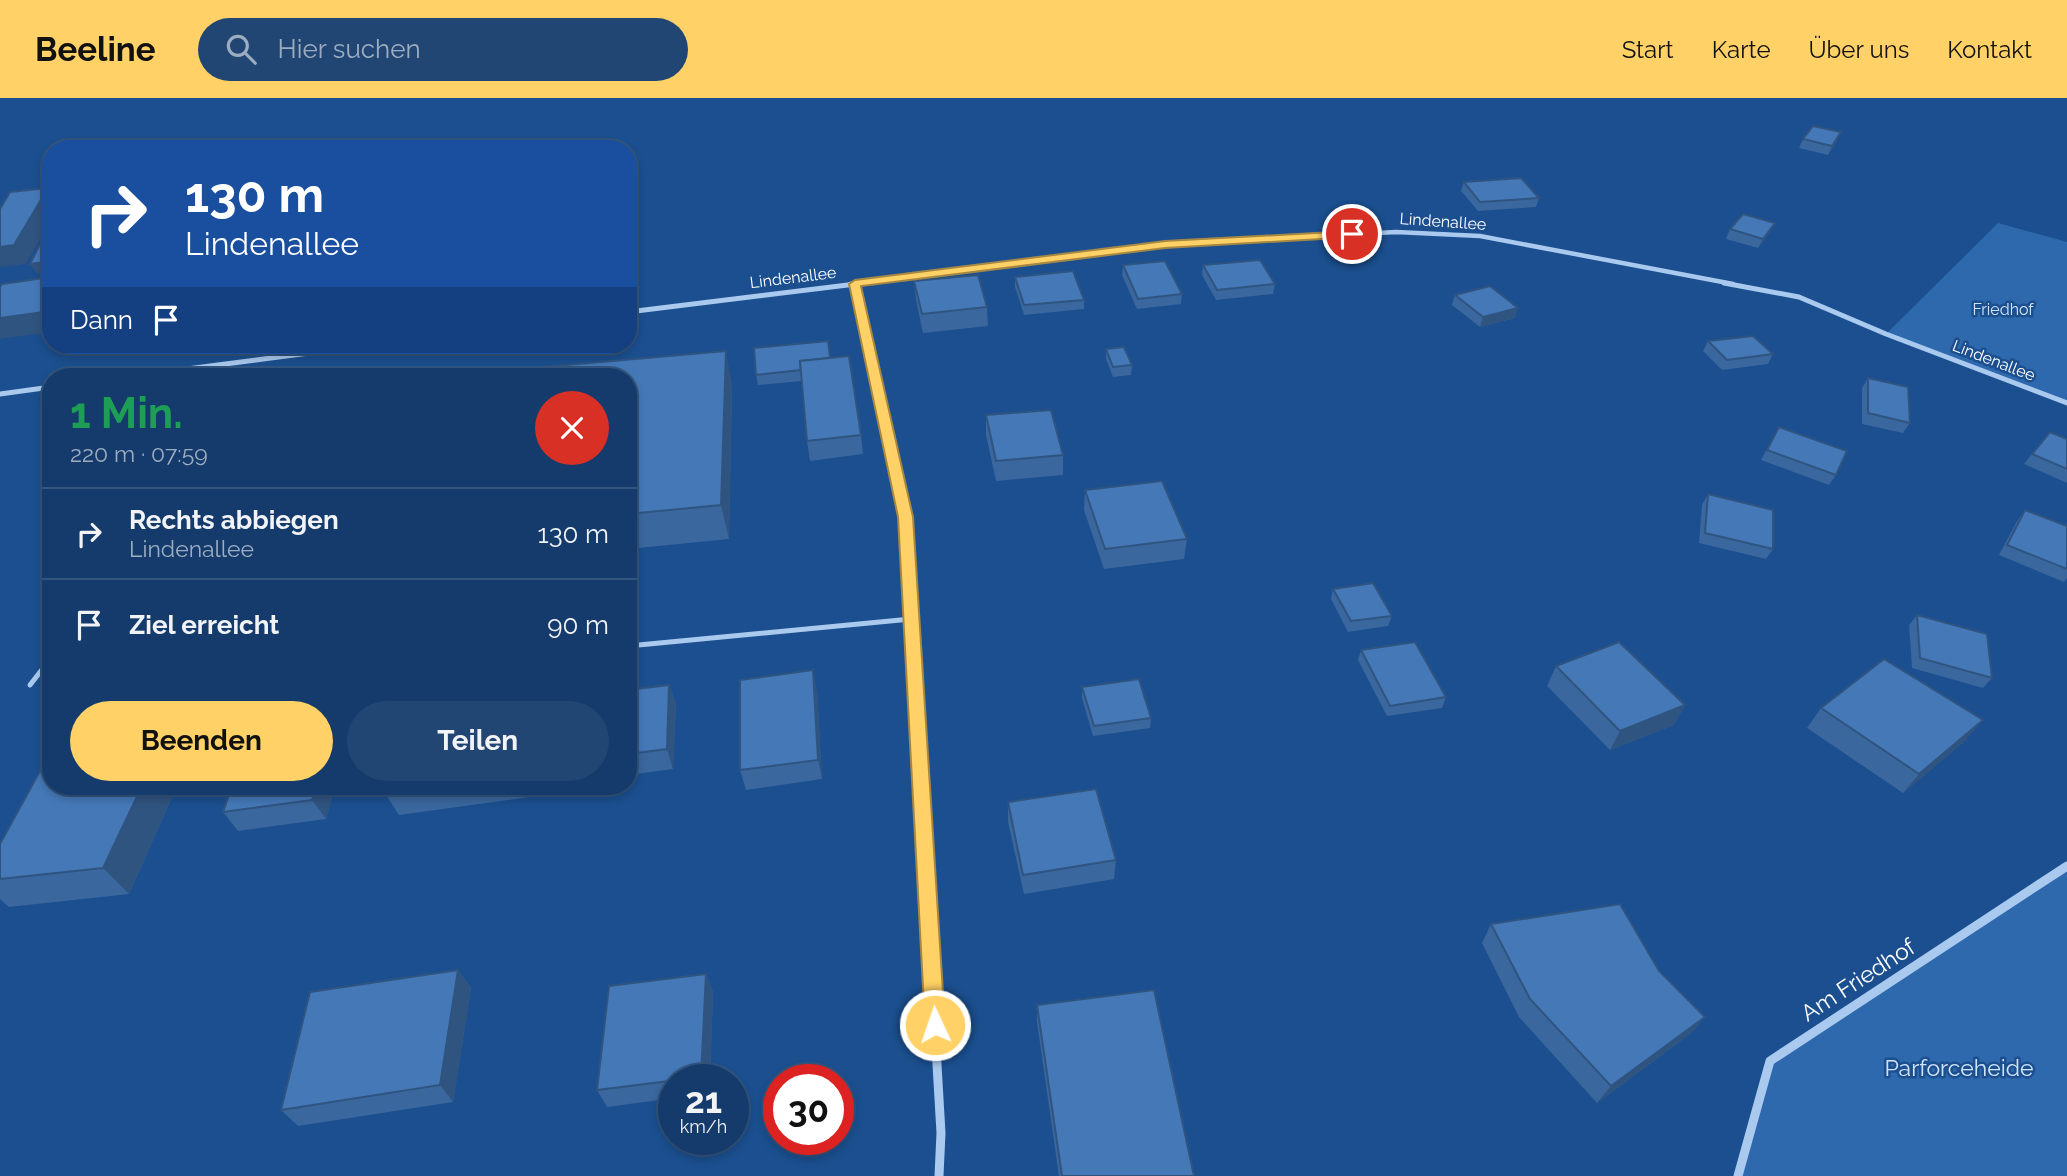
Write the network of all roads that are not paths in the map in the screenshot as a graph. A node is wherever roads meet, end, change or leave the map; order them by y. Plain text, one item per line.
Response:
1 (855, 284) junction
2 (637, 311) edge
3 (310, 354) edge
4 (214, 368) edge
5 (42, 388) edge
6 (0, 394) edge
7 (2067, 403) edge
8 (911, 619) junction
9 (637, 645) edge
10 (42, 670) edge
11 (30, 685) dead end
12 (2067, 866) edge
13 (939, 1176) edge
14 (1738, 1176) edge

1 - 2 street, Lindenallee
1 - 7 street, Lindenallee
1 - 8 street
3 - 4 street
5 - 6 street
8 - 9 lane
8 - 13 street
10 - 11 lane
12 - 14 street, Am Friedhof

